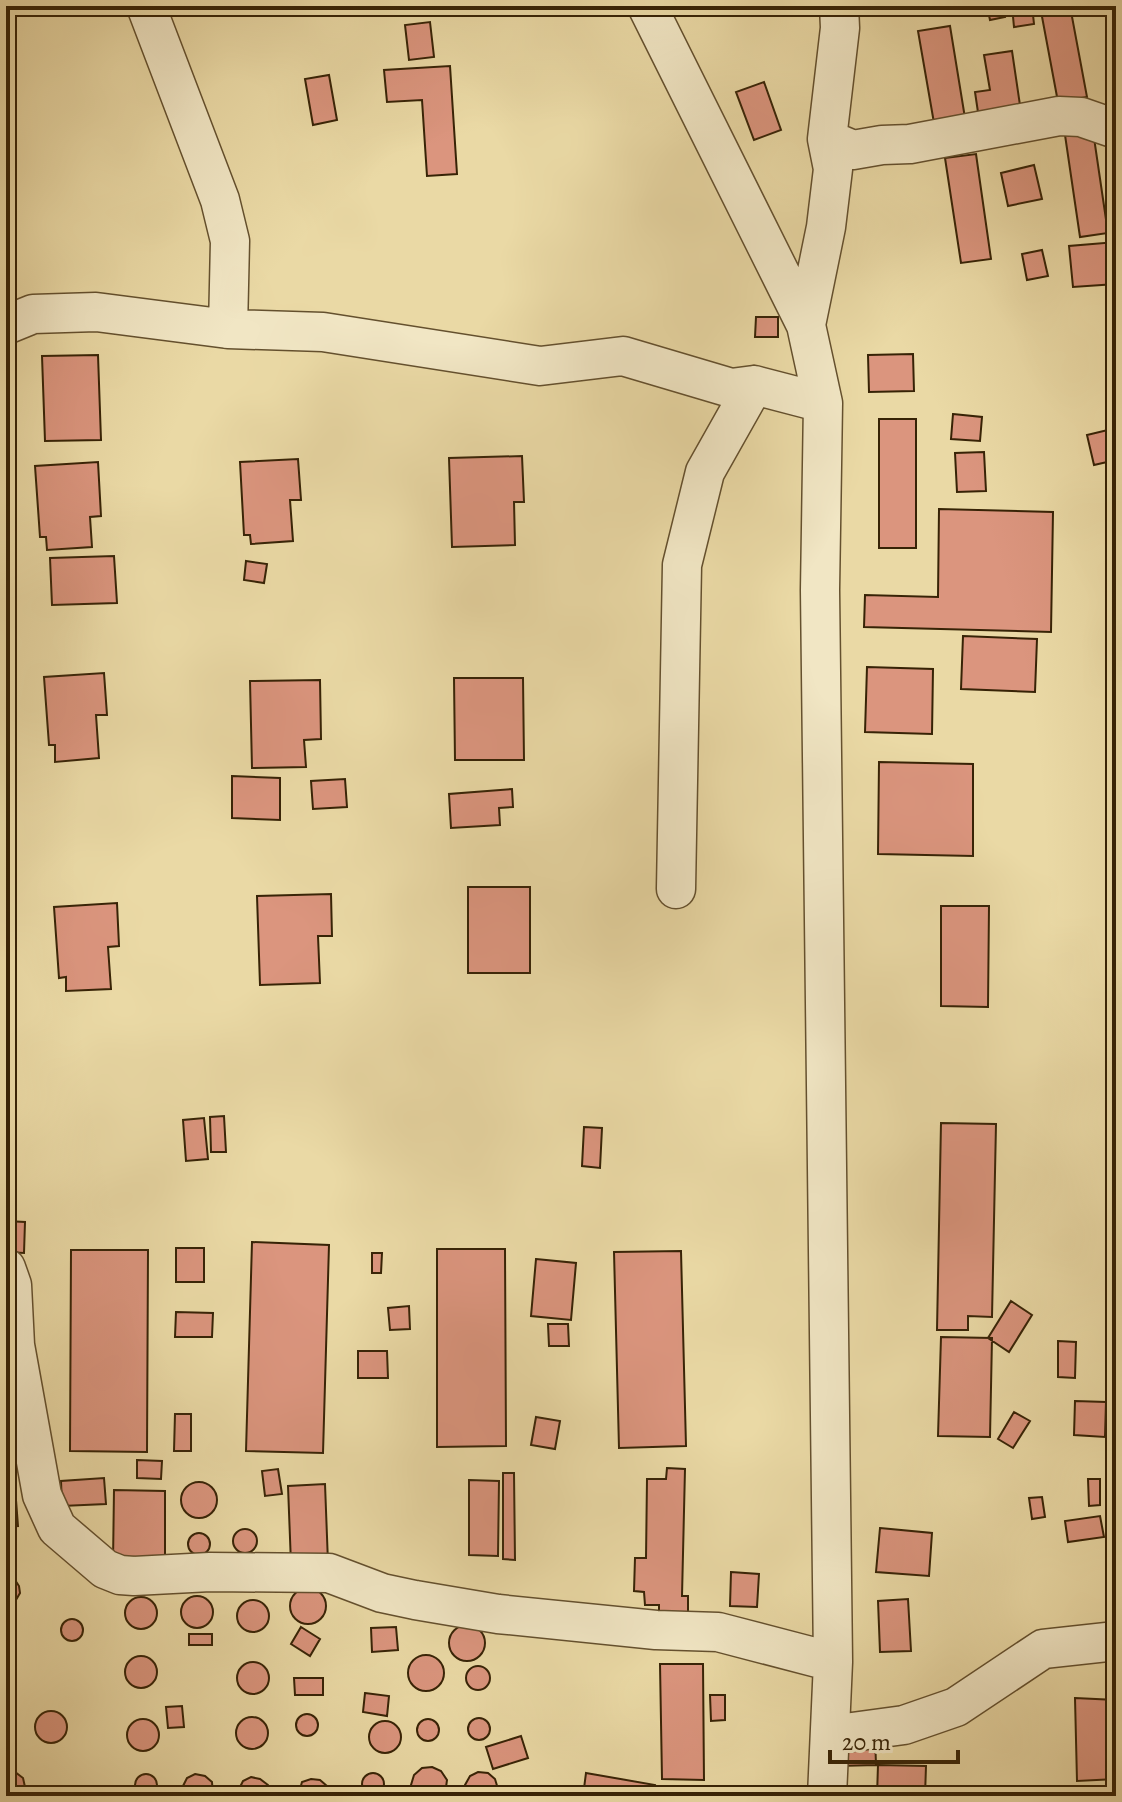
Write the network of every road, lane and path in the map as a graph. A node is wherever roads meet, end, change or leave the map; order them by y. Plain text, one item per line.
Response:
1 (146, 6) edge
2 (647, 6) edge
3 (839, 6) edge
4 (1116, 129) edge
5 (827, 139) junction
6 (6, 325) edge
7 (806, 325) junction
8 (228, 329) junction
9 (754, 385) junction
10 (823, 403) junction
11 (676, 889) dead end
12 (6, 1268) edge
13 (1116, 1641) edge
14 (833, 1662) junction
15 (830, 1735) junction
16 (827, 1796) edge

1 - 8 street
2 - 7 street
3 - 5 street
4 - 5 street
5 - 7 street
6 - 8 street
7 - 10 street
8 - 9 street
9 - 10 street
9 - 11 street
10 - 14 street
12 - 14 street
13 - 15 street
14 - 15 street
15 - 16 street

